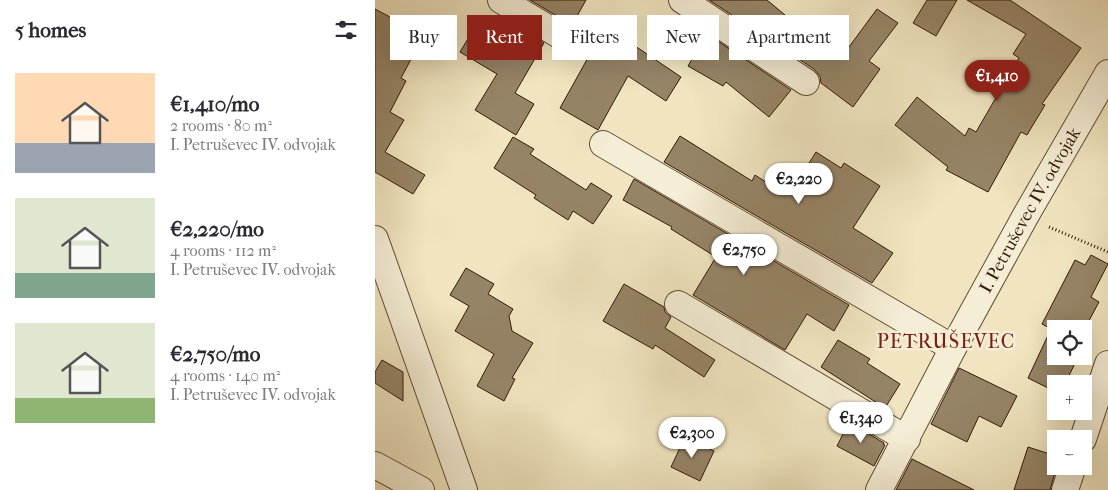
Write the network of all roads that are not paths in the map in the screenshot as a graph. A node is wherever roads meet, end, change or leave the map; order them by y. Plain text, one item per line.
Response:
1 (501, 0) edge
2 (682, 0) edge
3 (552, 31) edge
4 (1108, 73) edge
5 (806, 82) dead end
6 (603, 144) dead end
7 (375, 239) edge
8 (677, 304) dead end
9 (953, 348) junction
10 (1108, 364) edge
11 (1102, 397) edge
12 (1087, 430) edge
13 (907, 439) junction
14 (375, 466) edge
15 (1070, 475) edge
16 (421, 490) edge
17 (464, 490) edge
18 (879, 490) edge
19 (1065, 490) edge

1 - 3 street
2 - 5 street
4 - 9 street, I. Petruševec IV. odvojak
6 - 9 street
7 - 17 street
8 - 13 street
9 - 13 street, I. Petruševec IV. odvojak
10 - 11 street
11 - 12 street
13 - 18 street, I. Petruševec IV. odvojak
14 - 16 street
15 - 19 street

